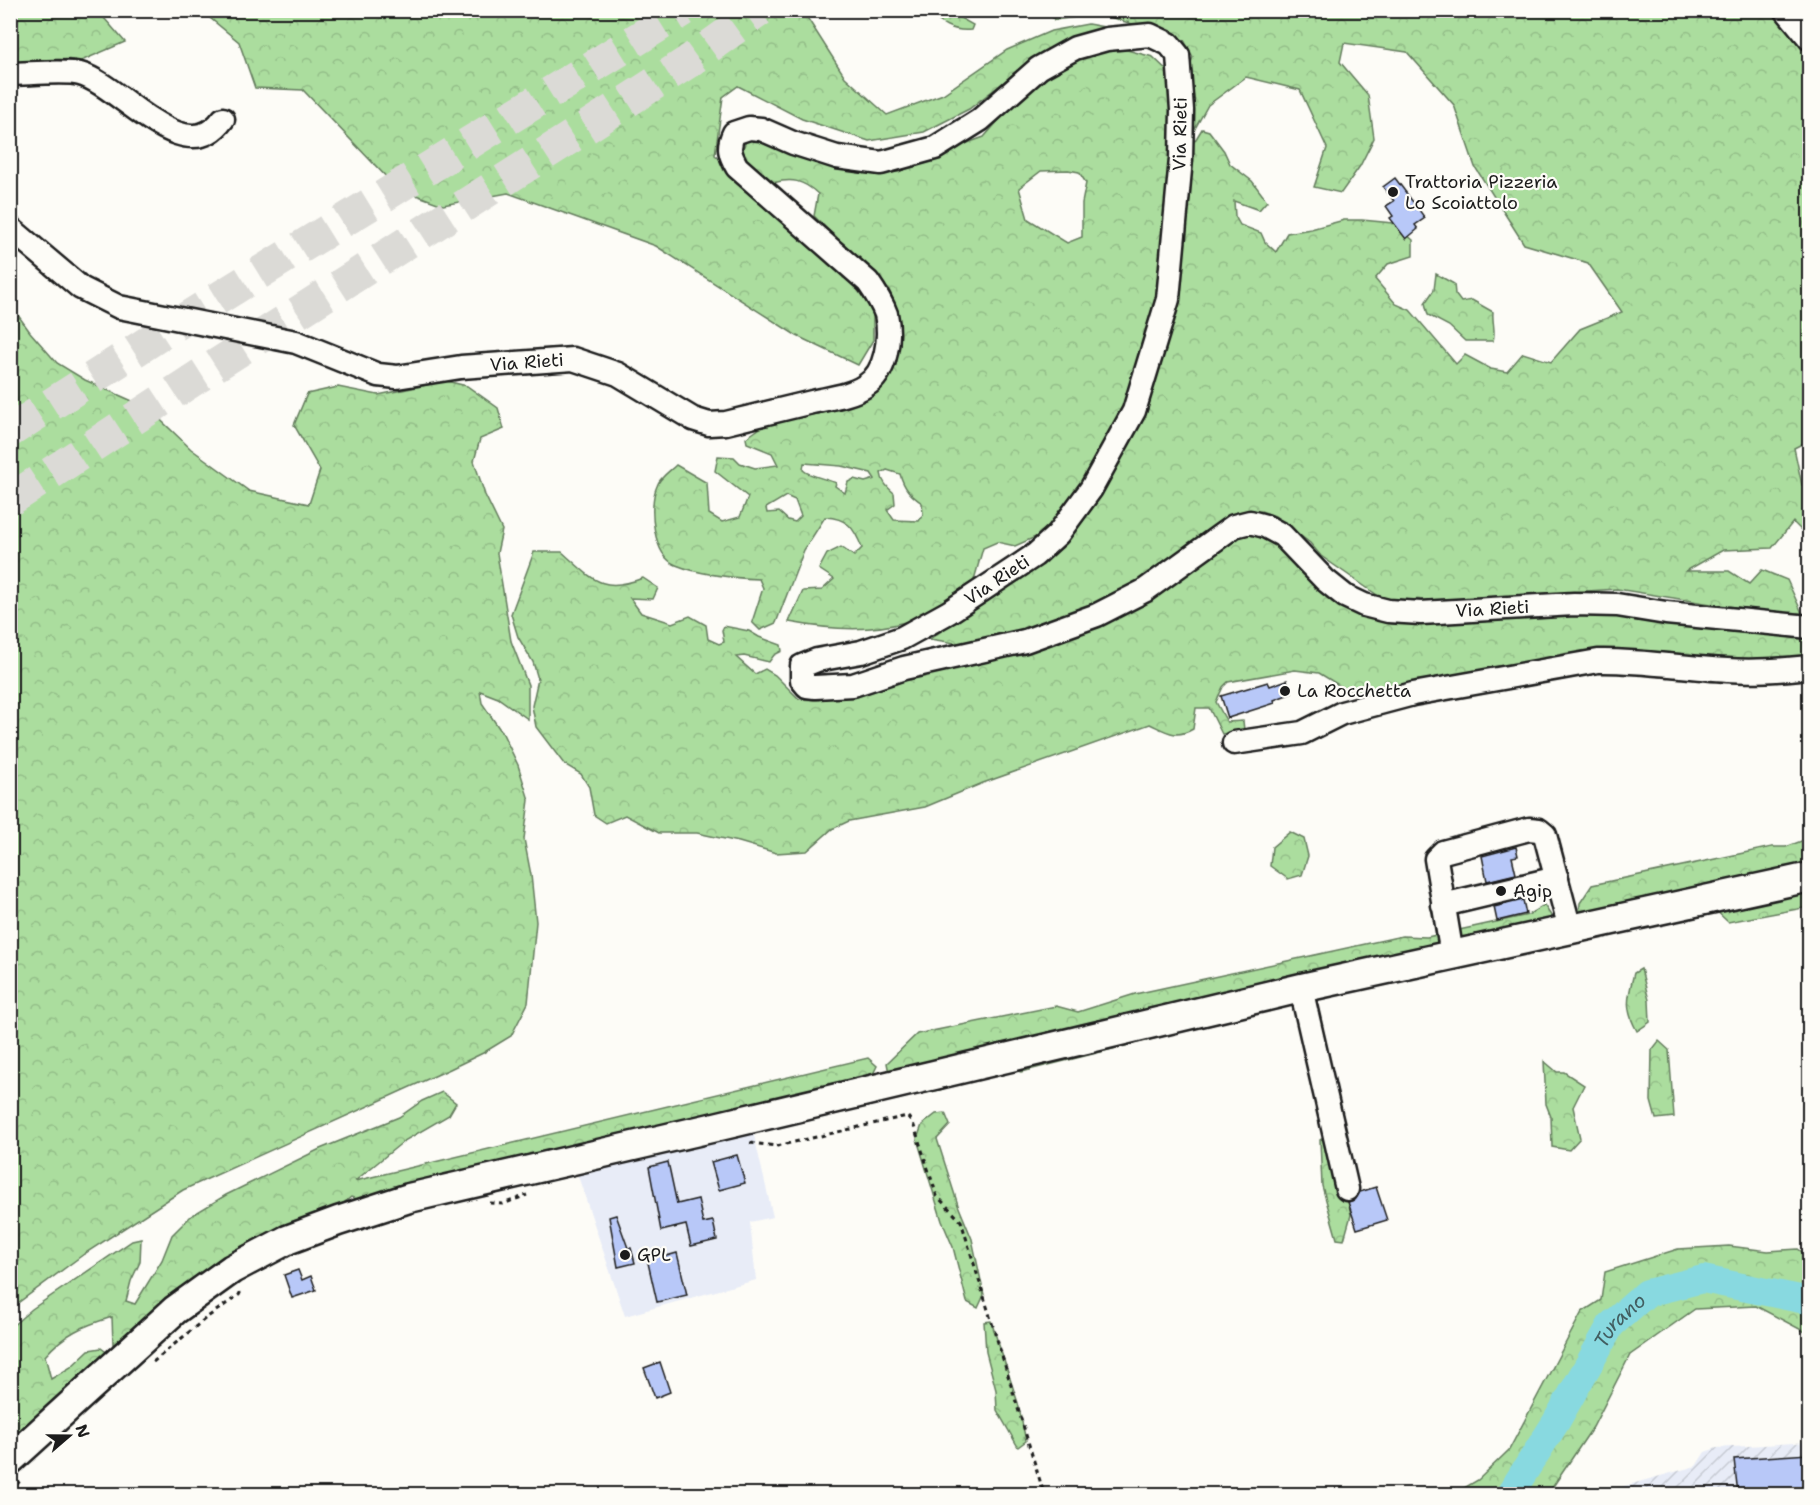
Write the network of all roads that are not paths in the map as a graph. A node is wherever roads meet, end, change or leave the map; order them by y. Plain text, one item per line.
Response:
1 (1786, 10) edge
2 (1809, 39) edge
3 (10, 74) edge
4 (223, 119) dead end
5 (10, 228) edge
6 (1809, 627) edge
7 (1809, 668) edge
8 (1234, 743) dead end
9 (1809, 877) edge
10 (1557, 878) junction
11 (1443, 905) junction
12 (1570, 929) junction
13 (1452, 955) junction
14 (1301, 988) junction
15 (1347, 1189) dead end
16 (18, 1468) edge

1 - 2 street
3 - 4 street
5 - 6 street, Via Rieti
7 - 8 street
9 - 12 main road
10 - 11 street
10 - 11 street
10 - 12 street
11 - 13 street
12 - 13 main road
13 - 14 main road
14 - 15 street
14 - 16 main road

